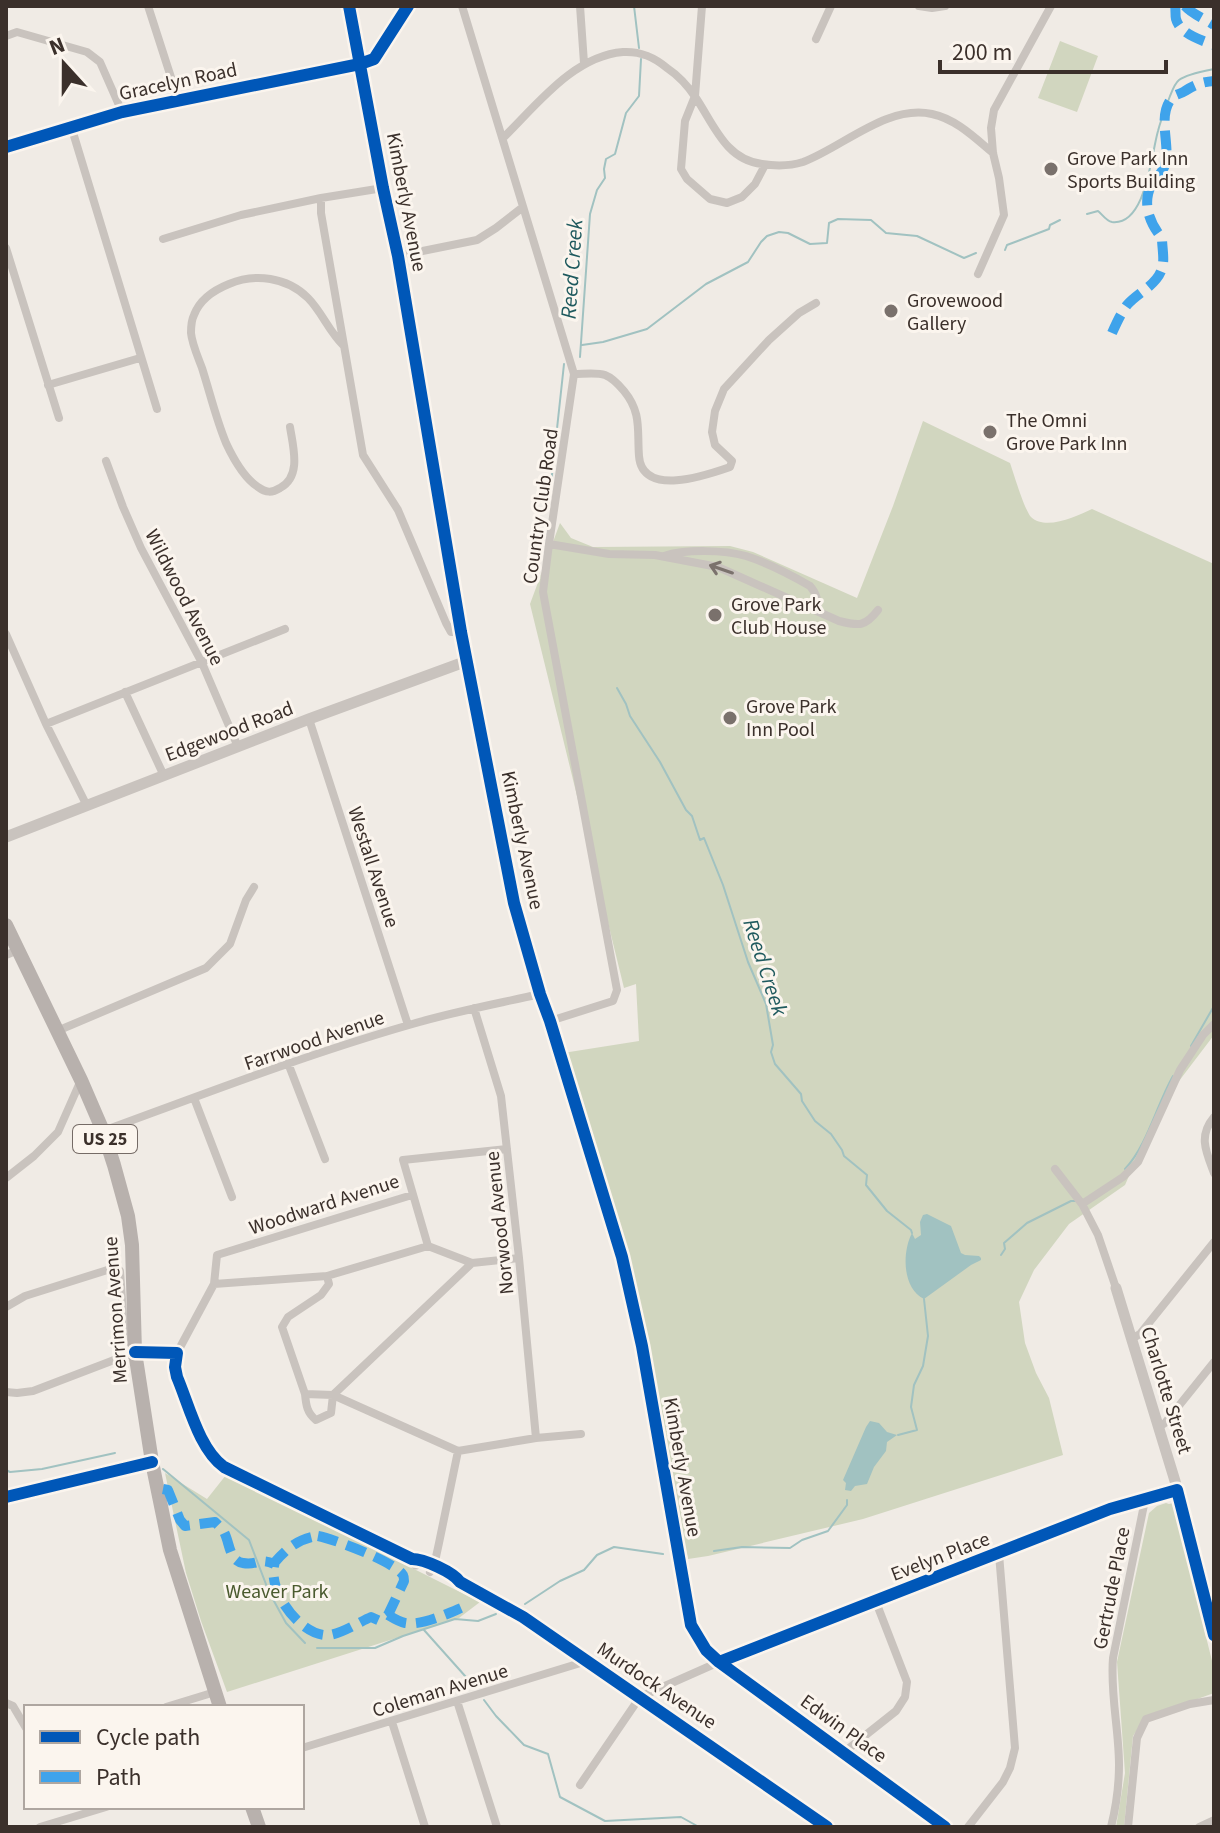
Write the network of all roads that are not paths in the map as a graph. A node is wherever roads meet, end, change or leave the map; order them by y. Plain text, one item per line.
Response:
1 (148, 6) edge
2 (349, 6) edge
3 (408, 6) edge
4 (462, 6) edge
5 (580, 6) edge
6 (702, 6) edge
7 (831, 6) edge
8 (919, 6) edge
9 (945, 6) edge
10 (1051, 6) edge
11 (6, 36) edge
12 (816, 39) dead end
13 (584, 63) junction
14 (360, 64) junction
15 (695, 96) junction
16 (178, 99) junction
17 (122, 112) junction
18 (71, 126) junction
19 (503, 138) junction
20 (6, 147) edge
21 (993, 153) junction
22 (765, 165) junction
23 (383, 188) junction
24 (321, 198) junction
25 (523, 207) junction
26 (163, 239) dead end
27 (6, 248) edge
28 (398, 256) junction
29 (978, 274) dead end
30 (816, 303) dead end
31 (344, 346) junction
32 (140, 358) junction
33 (574, 374) junction
34 (48, 385) junction
35 (157, 409) dead end
36 (59, 418) dead end
37 (290, 427) dead end
38 (106, 461) dead end
39 (549, 544) junction
40 (663, 556) junction
41 (878, 610) dead end
42 (818, 611) junction
43 (285, 629) dead end
44 (461, 632) junction
45 (6, 634) edge
46 (467, 661) junction
47 (202, 663) junction
48 (125, 692) junction
49 (309, 719) junction
50 (46, 724) junction
51 (238, 747) junction
52 (164, 776) junction
53 (87, 806) junction
54 (6, 837) edge
55 (254, 887) dead end
56 (6, 925) edge
57 (12, 952) edge
58 (540, 994) junction
59 (474, 1008) junction
60 (550, 1021) junction
61 (1214, 1024) edge
62 (408, 1025) junction
63 (57, 1031) junction
64 (288, 1063) junction
65 (81, 1080) junction
66 (194, 1098) junction
67 (1214, 1117) edge
68 (103, 1131) junction
69 (507, 1149) junction
70 (325, 1159) dead end
71 (1055, 1169) dead end
72 (1214, 1173) edge
73 (6, 1178) edge
74 (412, 1195) junction
75 (232, 1197) dead end
76 (1082, 1204) junction
77 (428, 1246) junction
78 (1213, 1247) edge
79 (519, 1258) junction
80 (472, 1263) junction
81 (327, 1276) junction
82 (214, 1284) junction
83 (1116, 1288) joint
84 (6, 1307) edge
85 (1133, 1338) junction
86 (135, 1352) junction
87 (177, 1353) junction
88 (1214, 1362) edge
89 (6, 1392) edge
90 (305, 1394) junction
91 (333, 1395) junction
92 (1159, 1427) junction
93 (581, 1434) dead end
94 (536, 1438) junction
95 (458, 1451) junction
96 (152, 1462) junction
97 (1177, 1490) junction
98 (6, 1497) edge
99 (1145, 1500) junction
100 (999, 1554) junction
101 (432, 1569) junction
102 (876, 1602) junction
103 (1211, 1606) edge
104 (1214, 1635) edge
105 (587, 1661) junction
106 (719, 1662) junction
107 (215, 1692) junction
108 (640, 1697) junction
109 (1214, 1700) edge
110 (457, 1701) junction
111 (6, 1703) edge
112 (173, 1705) edge
113 (219, 1705) edge
114 (392, 1722) junction
115 (24, 1725) edge
116 (304, 1747) edge
117 (843, 1753) junction
118 (580, 1785) dead end
119 (99, 1809) edge
120 (73, 1817) junction
121 (1214, 1820) edge
122 (40, 1827) edge
123 (78, 1827) edge
124 (425, 1827) edge
125 (497, 1827) edge
126 (827, 1827) edge
127 (945, 1827) edge
128 (968, 1827) edge
129 (1111, 1827) edge
130 (1128, 1827) edge
131 (1199, 1827) edge

1 - 16 street
2 - 14 street, Kimberly Avenue
3 - 14 street
4 - 19 street, Country Club Road
5 - 13 street
6 - 15 street
7 - 12 street
8 - 9 street
10 - 21 street
11 - 17 street
13 - 15 street
13 - 19 street
14 - 16 street, Gracelyn Road
14 - 23 street, Kimberly Avenue
15 - 22 street
15 - 22 street
16 - 17 street, Gracelyn Road
17 - 18 street, Gracelyn Road
18 - 20 street, Gracelyn Road
18 - 32 street
19 - 25 street, Country Club Road
21 - 22 street
21 - 29 street
23 - 24 street
23 - 28 street, Kimberly Avenue
24 - 26 street
24 - 31 street
25 - 28 street
25 - 33 street, Country Club Road
27 - 34 street
28 - 44 street, Kimberly Avenue
30 - 33 street
31 - 37 street
31 - 44 street
32 - 34 street
32 - 35 street
33 - 39 street, Country Club Road
34 - 36 street
38 - 47 street, Wildwood Avenue
39 - 40 street
39 - 60 street, Country Club Road
42 -> 40 street
40 - 42 street
41 - 42 street
43 - 47 street
44 - 46 street, Kimberly Avenue
45 - 50 street
46 - 49 street, Edgewood Road
46 - 58 street, Kimberly Avenue
47 - 48 street
47 - 51 street, Wildwood Avenue
48 - 50 street
48 - 52 street
49 - 51 street, Edgewood Road
49 - 62 street, Westall Avenue
50 - 53 street
51 - 52 street, Edgewood Road
52 - 53 street, Edgewood Road
53 - 54 street, Edgewood Road
55 - 63 street
56 - 57 main road, Merrimon Avenue / US 25
57 - 63 main road, Merrimon Avenue / US 25
58 - 59 street, Farrwood Avenue
58 - 60 street, Kimberly Avenue
59 - 62 street, Farrwood Avenue
59 - 69 street, Norwood Avenue
60 - 106 street, Kimberly Avenue
61 - 76 street
62 - 64 street, Farrwood Avenue
63 - 65 main road, Merrimon Avenue / US 25
64 - 66 street, Farrwood Avenue
64 - 70 street
65 - 68 main road, Merrimon Avenue / US 25
65 - 73 street
66 - 68 street, Farrwood Avenue
66 - 75 street
67 - 72 street
68 - 86 main road, Merrimon Avenue / US 25
69 - 74 street, Woodward Avenue
69 - 79 street, Norwood Avenue
71 - 76 street, Charlotte Street
74 - 77 street
74 - 82 street, Woodward Avenue
76 - 83 street, Charlotte Street
77 - 80 street
77 - 81 street
78 - 85 street
79 - 80 street
79 - 94 street, Norwood Avenue
80 - 91 street
81 - 82 street
81 - 90 street
82 - 87 street, Woodward Avenue
83 - 85 street, Charlotte Street
84 - 86 street
85 - 92 street, Charlotte Street
86 - 87 street
86 - 89 street
86 - 96 main road, Merrimon Avenue / US 25
87 - 101 street, Murdock Avenue
88 - 92 street
90 - 91 street
90 - 91 street
91 - 95 street
92 - 97 street, Charlotte Street
93 - 94 street
94 - 95 street
95 - 101 street
96 - 98 main road
96 - 107 main road, Merrimon Avenue / US 25
97 - 99 street, Evelyn Place
97 - 103 street, Charlotte Street
99 - 100 street, Evelyn Place
99 - 129 street, Gertrude Place
100 - 102 street, Evelyn Place
100 - 128 street
101 - 105 street, Murdock Avenue
102 - 106 street, Evelyn Place
102 - 117 street
103 - 104 street, Charlotte Street
105 - 108 street, Murdock Avenue
105 - 110 street, Coleman Avenue
106 - 108 street, Evelyn Place
106 - 117 street, Edwin Place
107 - 112 street
107 - 113 main road, Merrimon Avenue / US 25
108 - 118 street
108 - 126 street, Murdock Avenue
109 - 130 street
110 - 114 street, Coleman Avenue
110 - 125 street
111 - 115 street
114 - 116 street, Coleman Avenue
114 - 124 street
117 - 127 street, Edwin Place
119 - 120 street
120 - 122 street
120 - 123 street
121 - 131 street

